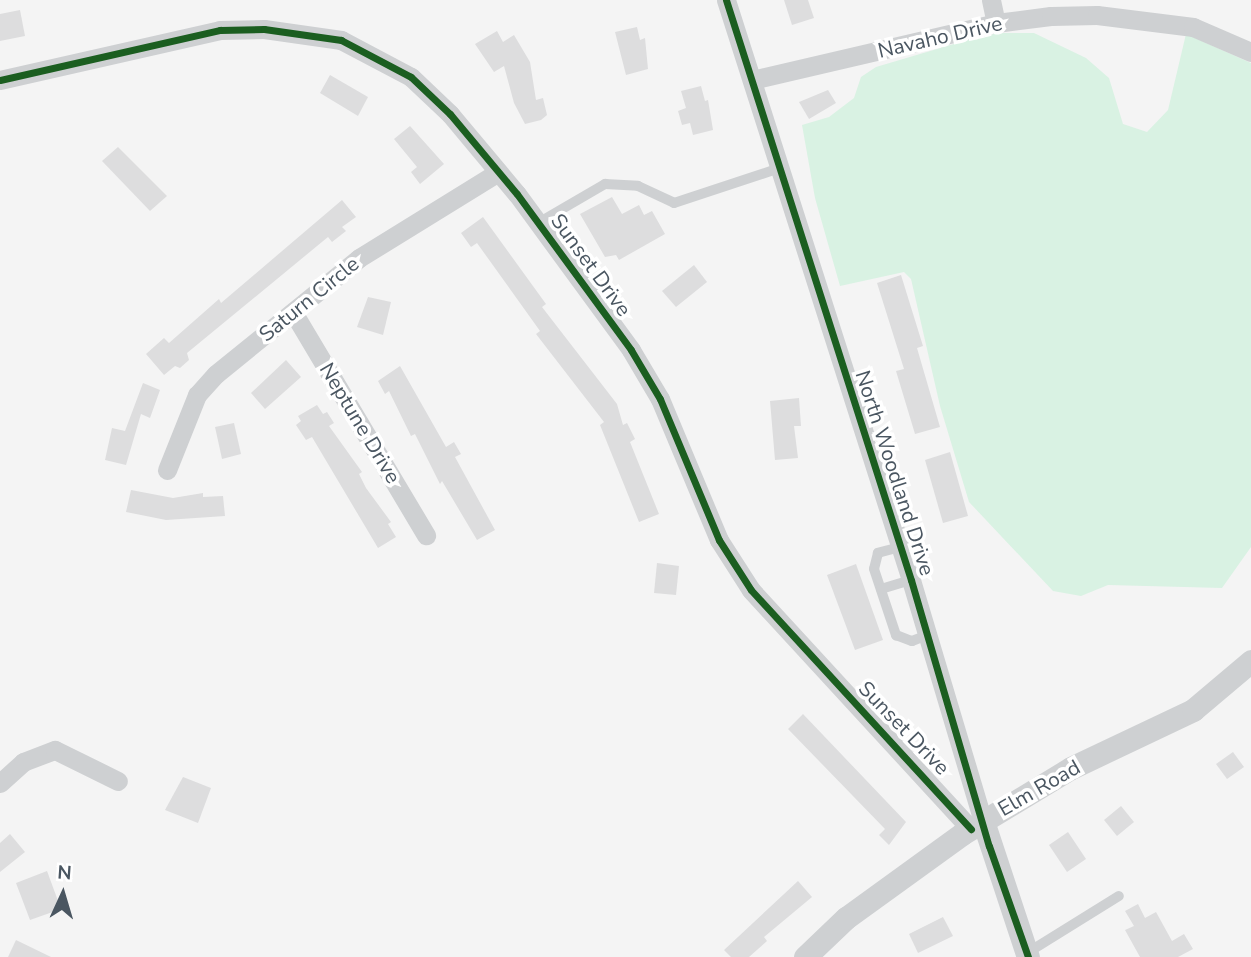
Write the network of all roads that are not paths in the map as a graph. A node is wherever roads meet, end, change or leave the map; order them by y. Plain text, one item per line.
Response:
1 (726, 0) edge
2 (991, 0) edge
3 (996, 23) junction
4 (1251, 52) edge
5 (0, 80) edge
6 (752, 80) junction
7 (780, 168) junction
8 (498, 172) junction
9 (538, 223) junction
10 (293, 312) junction
11 (167, 470) dead end
12 (426, 535) dead end
13 (900, 547) junction
14 (911, 580) junction
15 (881, 589) junction
16 (928, 635) junction
17 (1251, 661) edge
18 (118, 781) dead end
19 (0, 783) edge
20 (977, 825) junction
21 (1119, 896) dead end
22 (1027, 955) edge
23 (805, 957) edge

1 - 6 street, North Woodland Drive
2 - 3 street
3 - 4 street, Navaho Drive
3 - 6 street, Navaho Drive
5 - 8 street, Sunset Drive
6 - 7 street, North Woodland Drive
7 - 9 lane
7 - 13 street, North Woodland Drive
8 - 9 street, Sunset Drive
8 - 10 street, Saturn Circle
9 - 20 street, Sunset Drive
10 - 11 street, Saturn Circle
10 - 12 street, Neptune Drive
13 - 14 street, North Woodland Drive
13 - 15 lane
14 - 15 lane
14 - 16 street, North Woodland Drive
15 - 16 lane
16 - 20 street, North Woodland Drive
17 - 20 street, Elm Road
18 - 19 street
20 - 22 street, North Woodland Drive
20 - 23 street, Elm Road
21 - 22 lane

